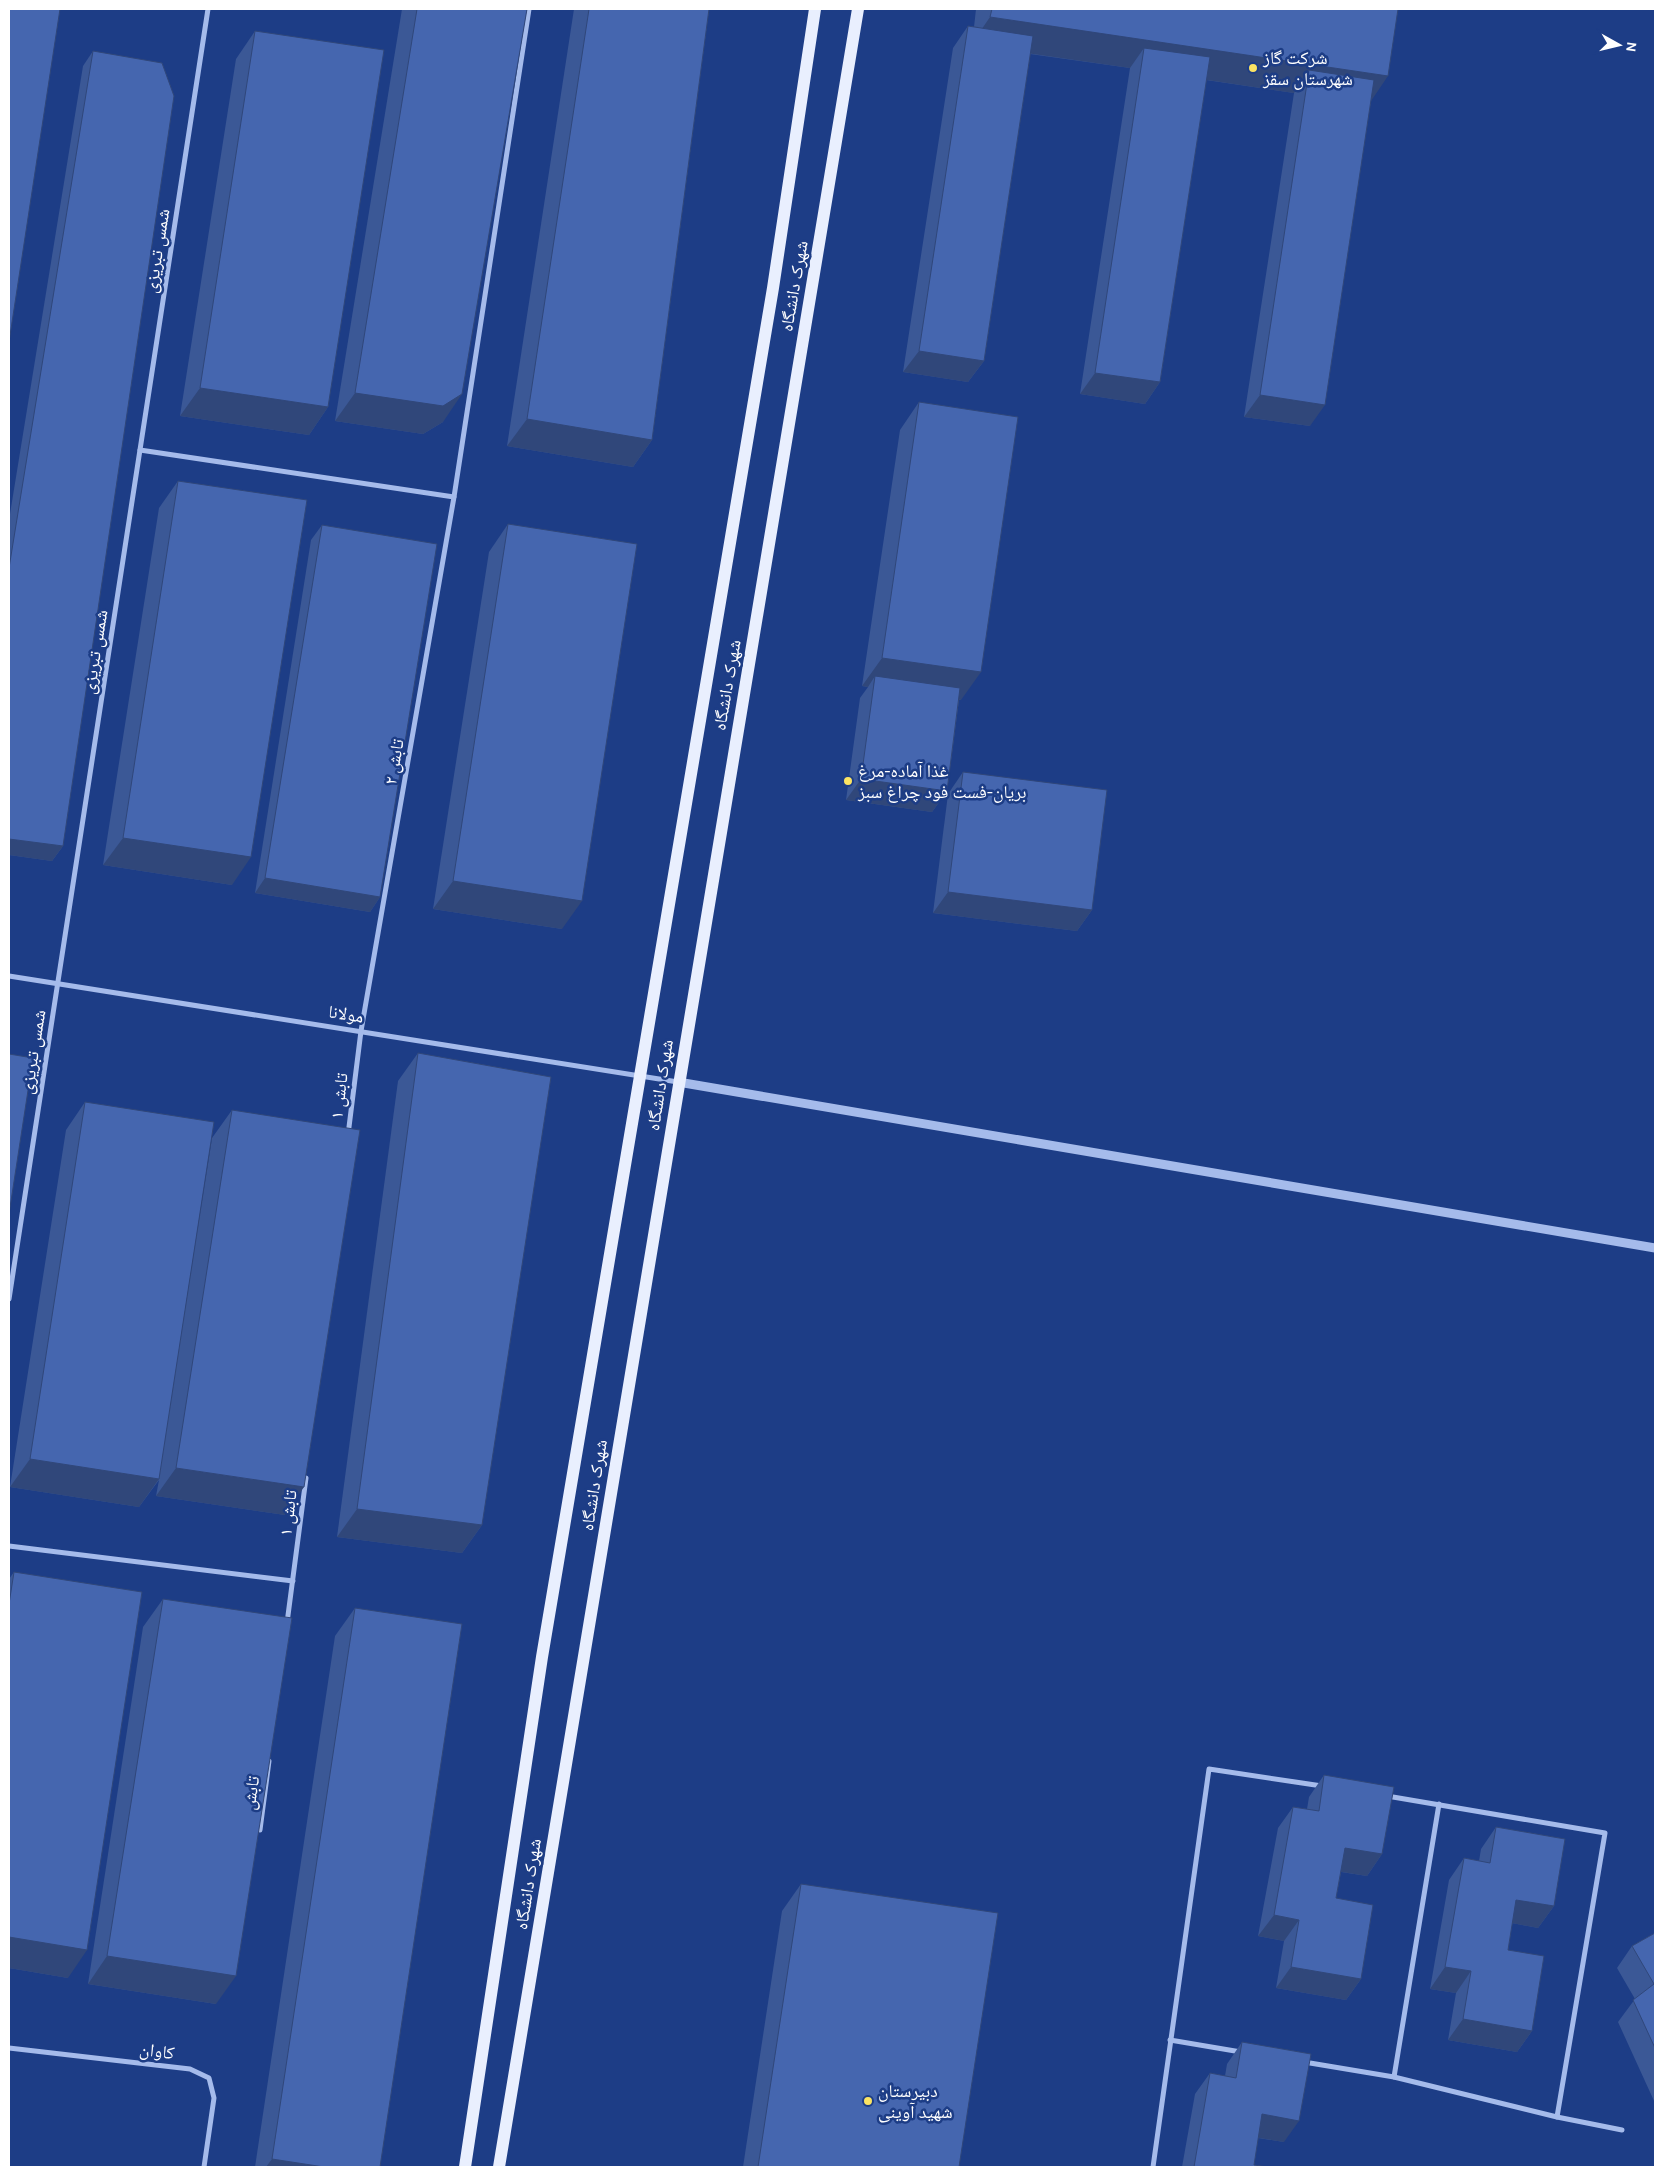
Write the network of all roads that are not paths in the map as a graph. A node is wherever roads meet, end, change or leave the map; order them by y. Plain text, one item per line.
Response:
1 (208, 9) edge
2 (529, 9) edge
3 (815, 9) edge
4 (858, 9) edge
5 (140, 450) junction
6 (454, 497) junction
7 (9, 976) edge
8 (57, 984) junction
9 (361, 1031) junction
10 (638, 1077) junction
11 (678, 1082) junction
12 (348, 1139) edge
13 (1655, 1248) edge
14 (9, 1299) edge
15 (306, 1473) edge
16 (9, 1546) edge
17 (293, 1581) junction
18 (287, 1629) edge
19 (270, 1753) edge
20 (1334, 1788) edge
21 (1381, 1795) edge
22 (1439, 1804) junction
23 (260, 1830) edge
24 (1170, 2040) junction
25 (9, 2048) edge
26 (1248, 2053) edge
27 (1297, 2061) edge
28 (1394, 2077) junction
29 (1558, 2117) junction
30 (1622, 2130) dead end
31 (204, 2167) edge
32 (464, 2167) edge
33 (499, 2167) edge
34 (1153, 2167) edge

1 - 5 street, شمس تبریزی
2 - 6 street, تابش ۲
3 - 10 main road
4 - 11 main road, شهرک دانشگاه
5 - 6 street
5 - 8 street, شمس تبریزی
6 - 9 street, تابش ۲
7 - 8 street, مولانا
8 - 9 street, مولانا
8 - 14 street, شمس تبریزی
9 - 10 street, مولانا
9 - 12 street, تابش ۱
10 - 11 street, مولانا
10 - 32 main road
11 - 13 street
11 - 33 main road, شهرک دانشگاه
15 - 17 street, تابش ۱
16 - 17 street
17 - 18 street
19 - 23 street, تابش
20 - 24 street
21 - 22 street
22 - 28 street
22 - 29 street
24 - 26 street
24 - 34 street
25 - 31 street, کاوان
27 - 28 street
28 - 29 street
29 - 30 street

